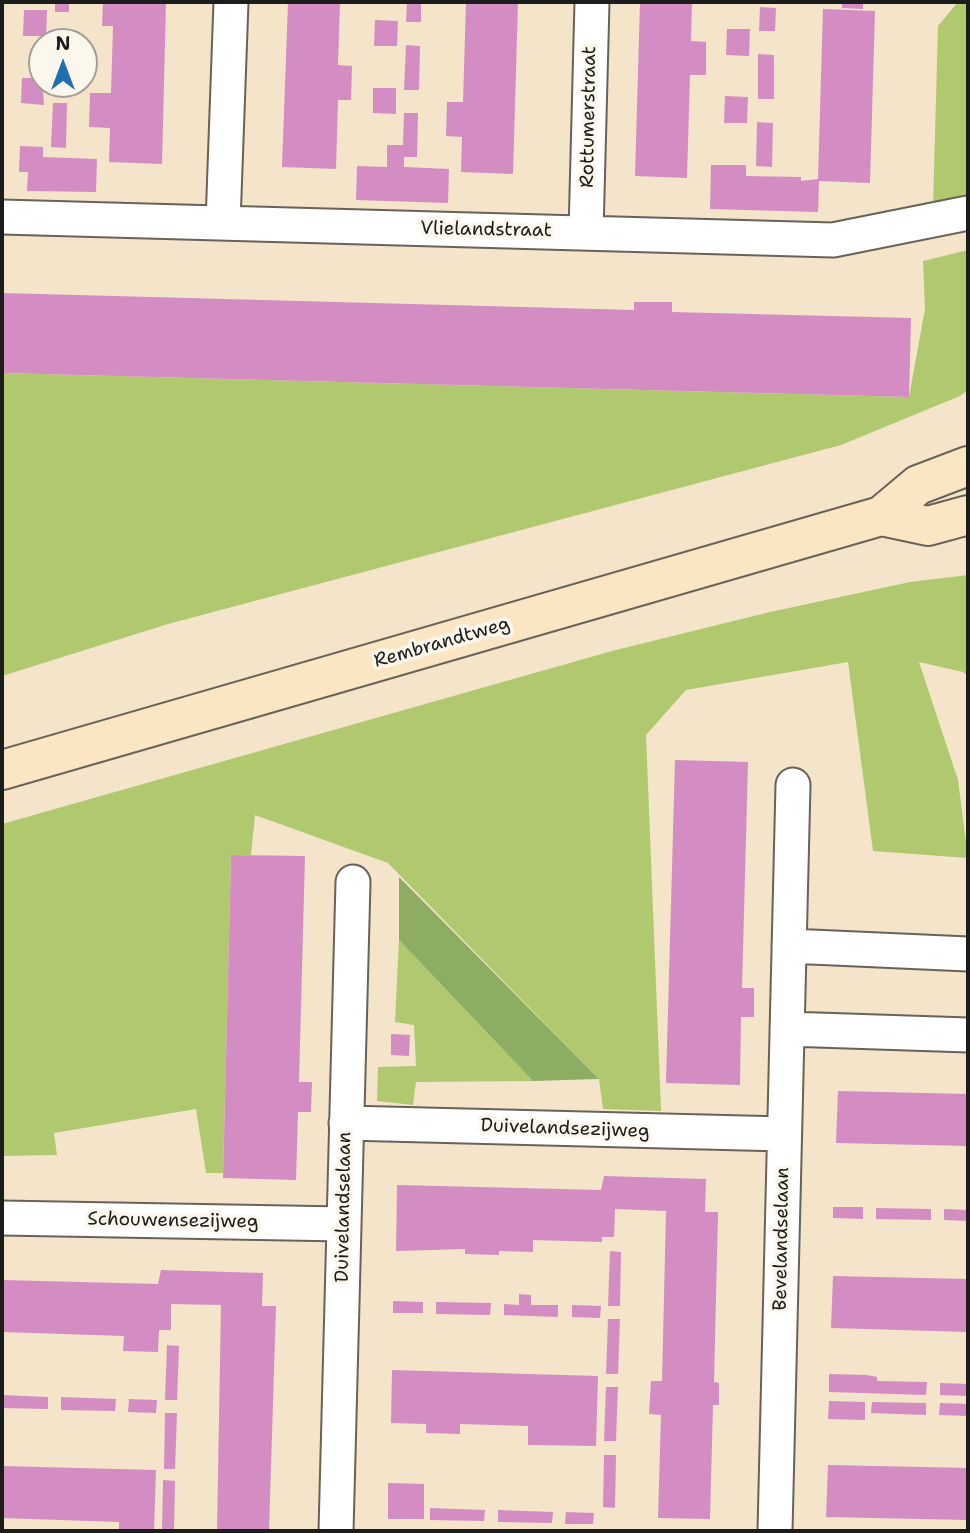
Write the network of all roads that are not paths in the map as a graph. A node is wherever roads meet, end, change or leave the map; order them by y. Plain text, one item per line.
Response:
1 (231, 2) edge
2 (592, 2) edge
3 (968, 213) edge
4 (2, 217) edge
5 (223, 223) junction
6 (586, 233) junction
7 (968, 466) edge
8 (968, 515) edge
9 (881, 516) junction
10 (2, 770) edge
11 (793, 785) dead end
12 (353, 882) dead end
13 (789, 946) junction
14 (968, 954) edge
15 (787, 1029) junction
16 (968, 1035) edge
17 (346, 1123) junction
18 (785, 1135) junction
19 (2, 1218) edge
20 (344, 1224) junction
21 (336, 1531) edge
22 (775, 1531) edge

1 - 5 street
2 - 6 street, Rottumerstraat
3 - 6 street, Vlielandstraat
4 - 5 street, Vlielandstraat
5 - 6 street, Vlielandstraat
7 - 9 street, Rembrandtweg
8 - 9 street, Rembrandtweg
9 - 10 street, Rembrandtweg
11 - 13 street, Bevelandselaan
12 - 17 street, Duivelandselaan
13 - 14 street
13 - 15 street, Bevelandselaan
15 - 16 street
15 - 18 street, Bevelandselaan
17 - 18 street, Duivelandsezijweg
17 - 20 street, Duivelandselaan
18 - 22 street, Bevelandselaan
19 - 20 street, Schouwensezijweg
20 - 21 street, Duivelandselaan

